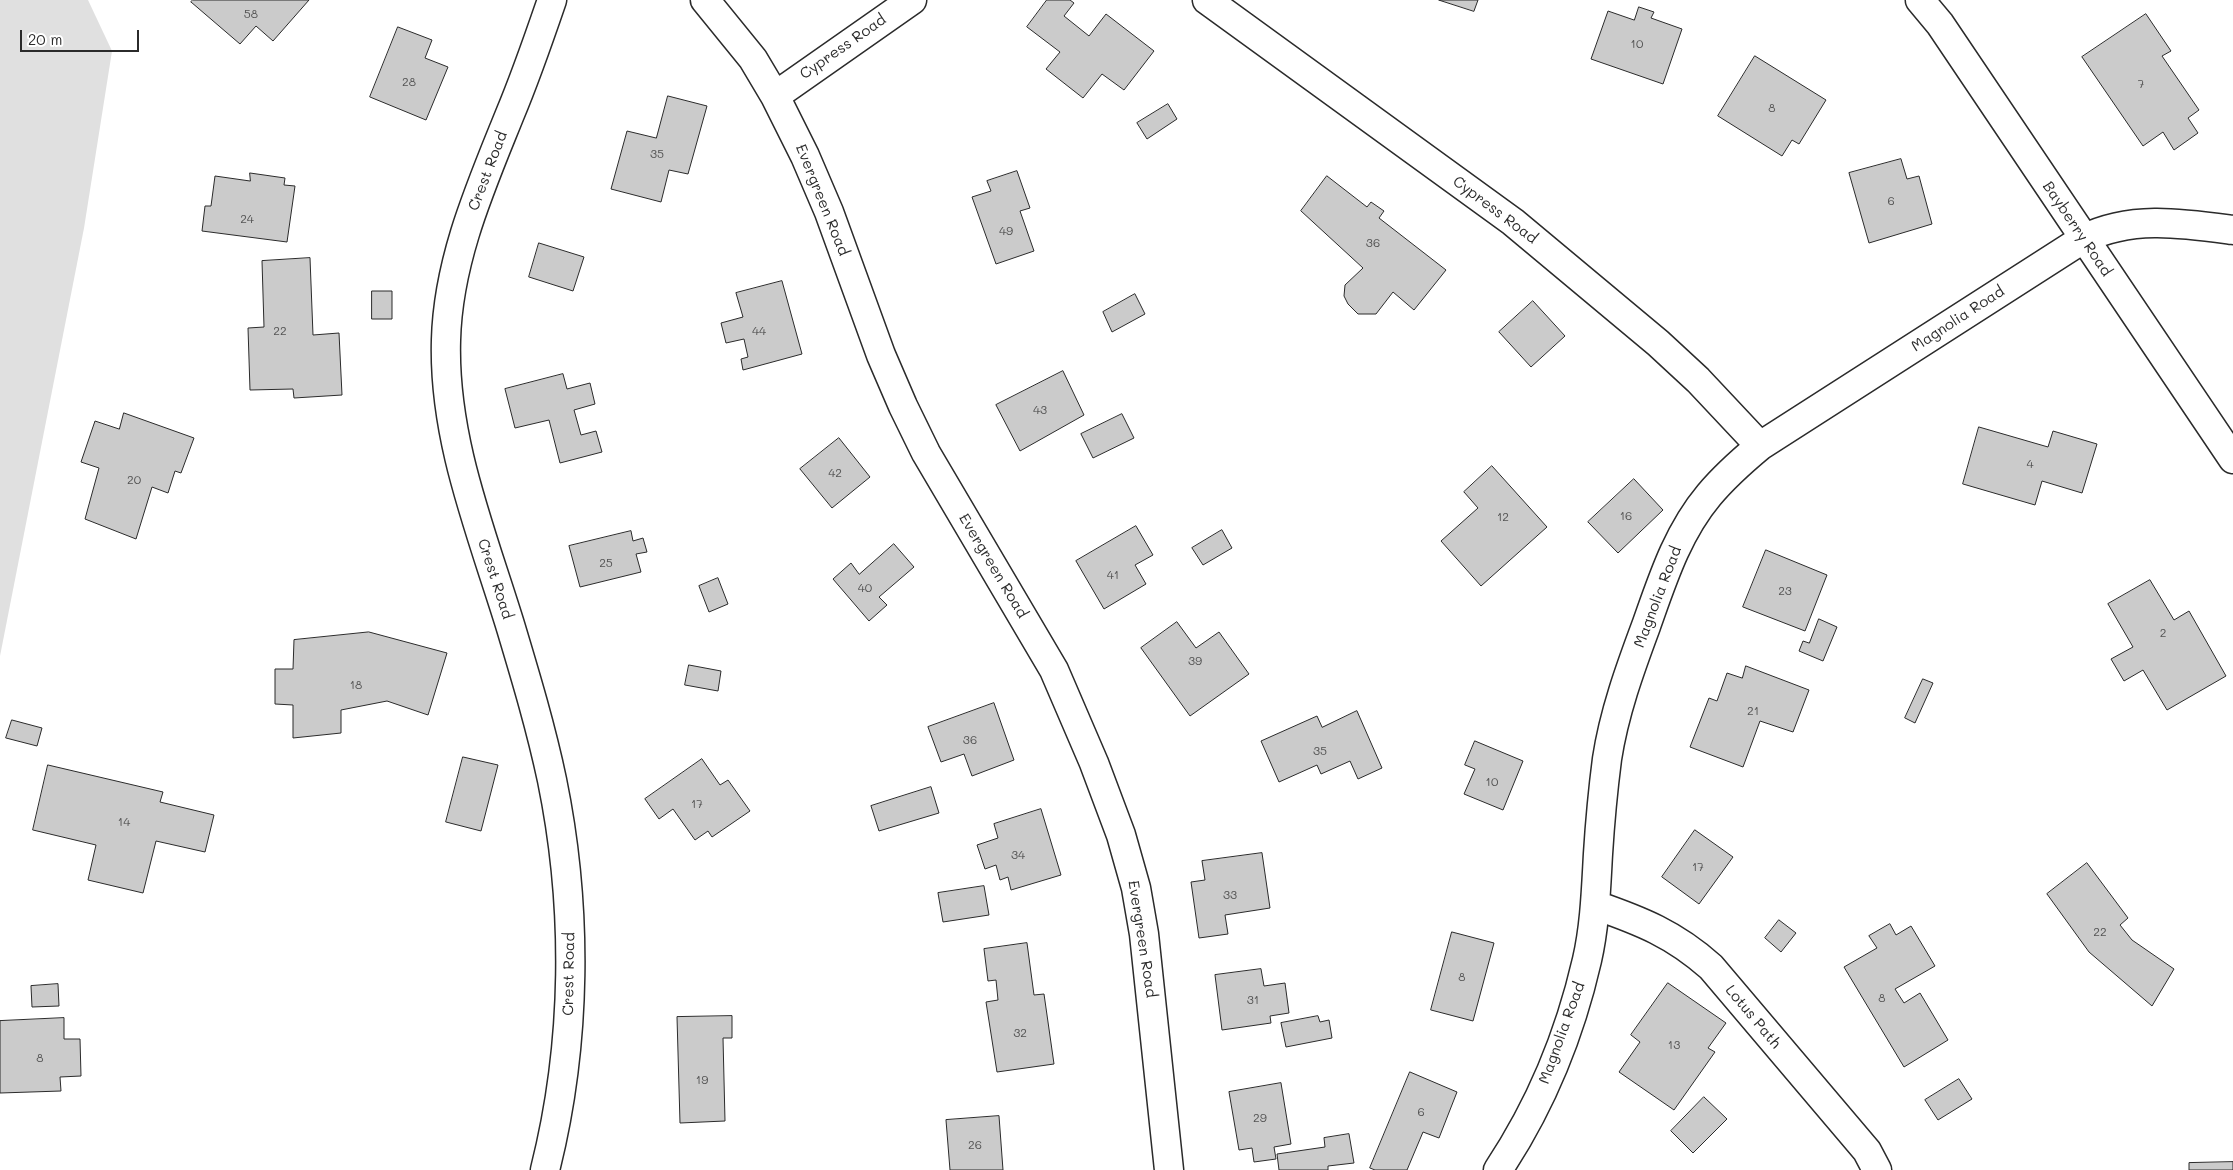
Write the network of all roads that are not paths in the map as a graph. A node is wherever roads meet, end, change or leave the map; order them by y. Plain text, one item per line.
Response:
1 (552, 0) edge
2 (706, 0) edge
3 (912, 0) edge
4 (1207, 0) edge
5 (1920, 0) edge
6 (775, 96) junction
7 (2233, 230) edge
8 (2083, 239) junction
9 (1760, 446) junction
10 (2233, 459) edge
11 (1595, 906) junction
12 (545, 1170) edge
13 (1169, 1170) edge
14 (1498, 1170) edge
15 (1877, 1170) edge

1 - 12 street, Crest Road
2 - 6 street, Evergreen Road
3 - 6 street, Cypress Road
4 - 9 street, Cypress Road
5 - 8 street, Bayberry Road
6 - 13 street, Evergreen Road
7 - 8 street, Magnolia Road
8 - 9 street, Magnolia Road
8 - 10 street, Bayberry Road
9 - 11 street, Magnolia Road
11 - 14 street, Magnolia Road
11 - 15 street, Lotus Path

